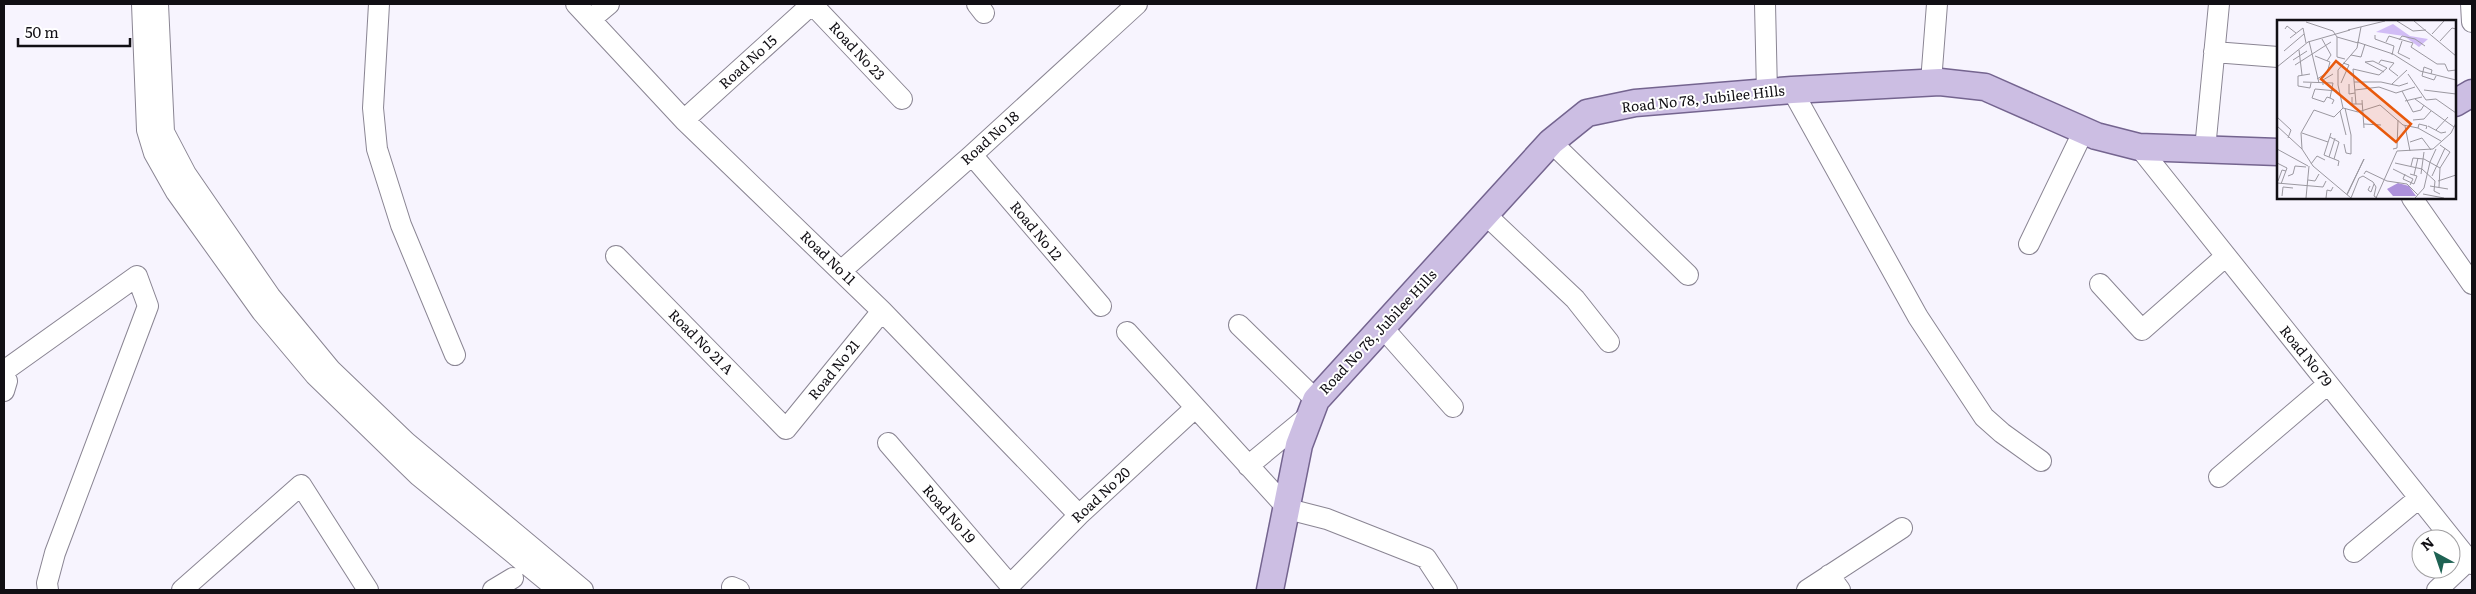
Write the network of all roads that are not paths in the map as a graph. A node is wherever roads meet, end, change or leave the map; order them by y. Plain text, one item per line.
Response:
1 (142, 4) edge
2 (158, 4) edge
3 (379, 4) edge
4 (576, 4) edge
5 (609, 4) edge
6 (812, 4) edge
7 (1137, 4) edge
8 (1765, 4) edge
9 (1937, 4) edge
10 (2219, 4) edge
11 (2471, 4) edge
12 (591, 19) junction
13 (2472, 22) edge
14 (2214, 52) junction
15 (2277, 57) edge
16 (1931, 82) junction
17 (1792, 90) junction
18 (1766, 93) junction
19 (2472, 93) edge
20 (902, 99) dead end
21 (2456, 103) edge
22 (684, 120) junction
23 (2084, 130) junction
24 (1551, 142) junction
25 (2139, 147) junction
26 (2205, 149) junction
27 (2277, 152) edge
28 (972, 155) junction
29 (2413, 199) edge
30 (1486, 215) junction
31 (2029, 244) dead end
32 (616, 256) dead end
33 (2226, 256) junction
34 (841, 270) junction
35 (1688, 275) dead end
36 (2100, 284) dead end
37 (2472, 284) edge
38 (1101, 306) dead end
39 (882, 311) junction
40 (1239, 324) dead end
41 (1383, 328) junction
42 (1127, 332) dead end
43 (1609, 342) dead end
44 (454, 355) dead end
45 (4, 371) edge
46 (4, 376) edge
47 (2328, 384) junction
48 (4, 391) edge
49 (1313, 407) junction
50 (1453, 407) dead end
51 (1194, 408) junction
52 (786, 429) joint
53 (888, 443) dead end
54 (2041, 461) dead end
55 (1248, 466) junction
56 (2219, 477) dead end
57 (2419, 498) junction
58 (1288, 509) junction
59 (1079, 515) junction
60 (1902, 528) dead end
61 (2354, 552) dead end
62 (2471, 562) edge
63 (513, 578) dead end
64 (1835, 582) edge
65 (1010, 584) joint
66 (48, 590) edge
67 (182, 590) edge
68 (368, 590) edge
69 (493, 590) edge
70 (558, 590) edge
71 (583, 590) edge
72 (1270, 590) edge
73 (1447, 590) edge
74 (1807, 590) edge
75 (2437, 590) edge

1 - 70 street
2 - 71 street
3 - 44 street
4 - 12 street, Road No 11
5 - 12 street
6 - 20 street, Road No 23
6 - 22 street, Road No 15
7 - 28 street, Road No 18
8 - 18 street
9 - 16 street
10 - 14 street
11 - 13 street
12 - 22 street, Road No 11
14 - 15 street
14 - 26 street
16 - 17 main road, Road No 78, Jubilee Hills
16 - 23 main road, Road No 78, Jubilee Hills
17 - 18 main road, Road No 78, Jubilee Hills
17 - 54 street
18 - 24 main road, Road No 78, Jubilee Hills
19 - 21 main road
22 - 34 street, Road No 11
23 - 25 main road, Road No 78, Jubilee Hills
23 - 31 street
24 - 30 main road, Road No 78, Jubilee Hills
24 - 35 street
25 - 26 main road, Road No 78, Jubilee Hills
25 - 33 street, Road No 79
26 - 27 main road, Road No 78, Jubilee Hills
28 - 34 street, Road No 18
28 - 38 street, Road No 12
29 - 37 street
30 - 41 main road, Road No 78, Jubilee Hills
30 - 43 street
32 - 52 street, Road No 21 A
33 - 36 street
33 - 47 street, Road No 79
34 - 39 street, Road No 11
39 - 52 street, Road No 21
39 - 59 street, Road No 11
40 - 49 street
41 - 49 main road, Road No 78, Jubilee Hills
41 - 50 street
42 - 51 street
45 - 66 street
46 - 48 street
47 - 56 street
47 - 57 street, Road No 79
49 - 55 street
49 - 58 main road, Road No 78, Jubilee Hills
51 - 55 street
51 - 59 street, Road No 20
53 - 65 street, Road No 19
55 - 58 street
57 - 61 street
57 - 62 street, Road No 79
58 - 72 main road, Road No 78, Jubilee Hills
58 - 73 street
59 - 65 street, Road No 20
60 - 64 street
62 - 75 street
63 - 69 street
64 - 74 street
67 - 68 street

